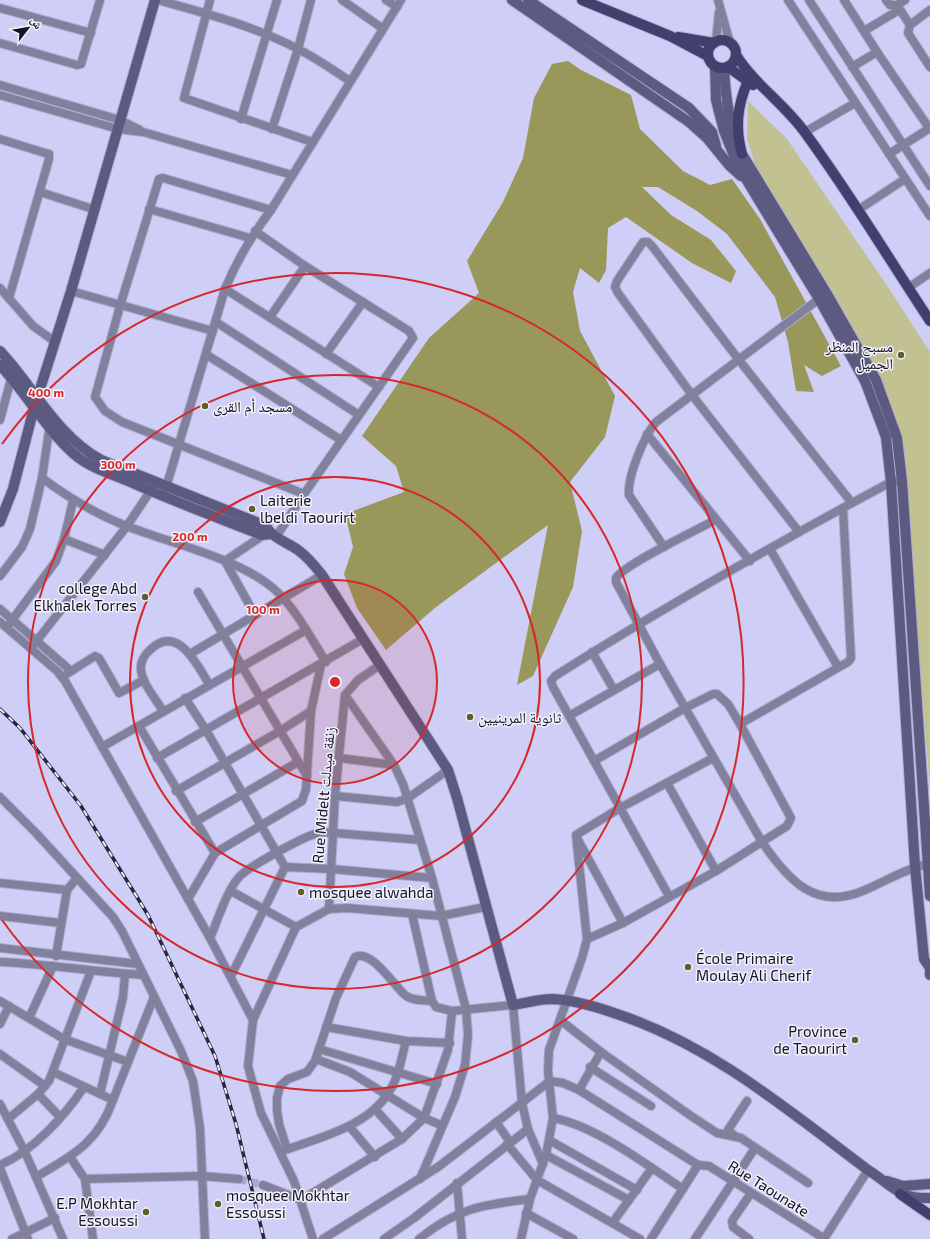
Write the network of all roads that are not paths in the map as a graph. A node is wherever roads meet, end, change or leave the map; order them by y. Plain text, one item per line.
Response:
1 (100, 0) edge
2 (155, 0) edge
3 (158, 0) edge
4 (210, 0) edge
5 (277, 0) edge
6 (311, 0) edge
7 (342, 0) edge
8 (386, 0) edge
9 (512, 0) edge
10 (528, 0) edge
11 (582, 0) edge
12 (718, 0) edge
13 (788, 0) edge
14 (809, 0) edge
15 (844, 0) edge
16 (886, 0) edge
17 (905, 0) edge
18 (399, 4) edge
19 (0, 8) edge
20 (898, 8) junction
21 (719, 9) junction
22 (930, 10) edge
23 (206, 13) junction
24 (910, 25) junction
25 (382, 28) junction
26 (864, 31) junction
27 (91, 33) junction
28 (266, 34) junction
29 (670, 36) junction
30 (715, 42) junction
31 (0, 43) edge
32 (730, 43) junction
33 (298, 49) junction
34 (877, 52) junction
35 (736, 55) junction
36 (708, 56) junction
37 (722, 67) junction
38 (852, 67) junction
39 (930, 67) edge
40 (350, 81) junction
41 (748, 82) junction
42 (0, 85) edge
43 (0, 95) edge
44 (776, 100) junction
45 (855, 102) junction
46 (241, 119) junction
47 (119, 124) junction
48 (930, 128) edge
49 (272, 129) junction
50 (805, 132) junction
51 (0, 139) edge
52 (312, 142) junction
53 (903, 145) junction
54 (716, 148) junction
55 (742, 154) junction
56 (889, 154) junction
57 (292, 175) junction
58 (905, 179) junction
59 (745, 180) junction
60 (930, 186) edge
61 (40, 192) junction
62 (93, 209) junction
63 (149, 209) junction
64 (271, 210) junction
65 (858, 210) junction
66 (930, 216) edge
67 (253, 235) junction
68 (305, 266) junction
69 (930, 274) edge
70 (0, 288) edge
71 (908, 288) junction
72 (225, 289) junction
73 (71, 291) junction
74 (823, 296) junction
75 (9, 298) junction
76 (363, 302) junction
77 (120, 306) junction
78 (270, 317) junction
79 (930, 321) edge
80 (216, 322) junction
81 (214, 331) junction
82 (54, 341) junction
83 (0, 351) edge
84 (326, 354) junction
85 (207, 355) junction
86 (739, 360) junction
87 (0, 366) edge
88 (15, 366) junction
89 (11, 377) junction
90 (379, 387) junction
91 (692, 395) junction
92 (38, 396) junction
93 (34, 408) junction
94 (52, 415) junction
95 (359, 416) junction
96 (0, 417) edge
97 (49, 429) junction
98 (647, 434) junction
99 (342, 440) junction
100 (180, 445) junction
101 (42, 478) junction
102 (902, 481) junction
103 (891, 482) junction
104 (153, 487) junction
105 (165, 491) junction
106 (304, 494) junction
107 (73, 501) junction
108 (852, 503) junction
109 (843, 508) junction
110 (715, 520) junction
111 (0, 522) edge
112 (127, 526) junction
113 (799, 532) junction
114 (269, 533) junction
115 (64, 539) junction
116 (664, 547) junction
117 (770, 549) junction
118 (105, 555) junction
119 (750, 561) junction
120 (225, 562) junction
121 (322, 575) junction
122 (0, 576) edge
123 (198, 592) dead end
124 (284, 598) junction
125 (0, 609) edge
126 (255, 616) junction
127 (12, 620) junction
128 (0, 622) edge
129 (638, 624) junction
130 (7, 627) junction
131 (306, 630) junction
132 (223, 635) junction
133 (363, 639) junction
134 (37, 640) junction
135 (31, 648) junction
136 (592, 652) junction
137 (190, 654) junction
138 (323, 663) junction
139 (660, 664) junction
140 (380, 665) junction
141 (242, 667) junction
142 (838, 667) junction
143 (71, 671) junction
144 (62, 677) junction
145 (144, 680) junction
146 (209, 684) junction
147 (614, 690) junction
148 (345, 695) junction
149 (185, 698) junction
150 (260, 698) junction
151 (685, 708) junction
152 (311, 711) junction
153 (163, 712) junction
154 (569, 716) junction
155 (740, 724) junction
156 (138, 726) junction
157 (206, 730) junction
158 (280, 731) junction
159 (102, 747) junction
160 (157, 758) junction
161 (339, 758) junction
162 (714, 758) junction
163 (594, 761) junction
164 (224, 762) junction
165 (298, 762) junction
166 (394, 765) junction
167 (448, 770) junction
168 (307, 776) junction
169 (909, 777) junction
170 (921, 777) junction
171 (667, 783) junction
172 (176, 791) junction
173 (243, 794) junction
174 (335, 796) junction
175 (0, 797) edge
176 (408, 798) junction
177 (620, 808) junction
178 (195, 822) junction
179 (261, 826) junction
180 (333, 833) junction
181 (576, 835) junction
182 (420, 840) junction
183 (762, 842) junction
184 (215, 853) junction
185 (277, 853) junction
186 (927, 864) junction
187 (915, 866) junction
188 (285, 867) junction
189 (331, 869) junction
190 (716, 871) junction
191 (77, 878) junction
192 (432, 878) junction
193 (0, 883) edge
194 (67, 890) junction
195 (231, 890) junction
196 (669, 896) junction
197 (930, 896) edge
198 (188, 899) junction
199 (485, 907) junction
200 (264, 909) junction
201 (329, 909) junction
202 (412, 914) junction
203 (0, 916) edge
204 (441, 916) junction
205 (61, 923) junction
206 (623, 923) junction
207 (296, 927) junction
208 (210, 938) junction
209 (586, 939) junction
210 (0, 948) edge
211 (56, 956) junction
212 (0, 962) edge
213 (138, 964) junction
214 (53, 966) junction
215 (930, 967) edge
216 (91, 971) junction
217 (125, 974) junction
218 (143, 975) junction
219 (930, 975) edge
220 (231, 976) junction
221 (154, 997) junction
222 (566, 1000) junction
223 (0, 1001) edge
224 (432, 1001) junction
225 (513, 1005) junction
226 (9, 1006) junction
227 (466, 1009) junction
228 (452, 1011) junction
229 (29, 1018) junction
230 (253, 1020) junction
231 (560, 1020) junction
232 (0, 1024) edge
233 (326, 1027) junction
234 (64, 1039) junction
235 (406, 1040) junction
236 (450, 1043) junction
237 (319, 1049) junction
238 (601, 1052) junction
239 (0, 1054) edge
240 (108, 1056) junction
241 (316, 1058) junction
242 (128, 1062) junction
243 (590, 1067) junction
244 (52, 1072) junction
245 (398, 1072) junction
246 (550, 1081) junction
247 (437, 1084) junction
248 (45, 1086) junction
249 (84, 1087) junction
250 (579, 1090) junction
251 (38, 1094) junction
252 (100, 1094) junction
253 (387, 1095) junction
254 (113, 1100) junction
255 (747, 1101) dead end
256 (522, 1103) junction
257 (0, 1104) edge
258 (651, 1106) dead end
259 (375, 1109) junction
260 (60, 1117) junction
261 (424, 1118) junction
262 (553, 1118) junction
263 (8, 1119) junction
264 (496, 1122) junction
265 (441, 1125) junction
266 (348, 1126) junction
267 (528, 1129) junction
268 (735, 1136) junction
269 (402, 1139) junction
270 (549, 1140) junction
271 (509, 1143) junction
272 (755, 1148) junction
273 (284, 1150) junction
274 (25, 1152) junction
275 (546, 1155) junction
276 (70, 1157) junction
277 (375, 1157) junction
278 (543, 1164) junction
279 (0, 1165) edge
280 (698, 1166) junction
281 (0, 1168) edge
282 (652, 1168) junction
283 (868, 1170) junction
284 (201, 1176) junction
285 (36, 1177) junction
286 (85, 1179) junction
287 (239, 1179) tunnel mouth
288 (420, 1179) junction
289 (537, 1180) junction
290 (885, 1180) junction
291 (733, 1181) junction
292 (808, 1182) dead end
293 (457, 1183) junction
294 (930, 1184) edge
295 (263, 1185) tunnel mouth
296 (683, 1189) junction
297 (4, 1190) edge
298 (637, 1190) junction
299 (751, 1193) junction
300 (900, 1194) junction
301 (930, 1198) edge
302 (530, 1199) junction
303 (301, 1200) junction
304 (629, 1200) junction
305 (459, 1212) junction
306 (526, 1213) junction
307 (930, 1215) edge
308 (55, 1218) junction
309 (613, 1222) junction
310 (26, 1235) edge
311 (740, 1237) edge
312 (12, 1239) edge
313 (63, 1239) edge
314 (93, 1239) edge
315 (205, 1239) edge
316 (313, 1239) edge
317 (323, 1239) edge
318 (384, 1239) edge
319 (419, 1239) edge
320 (462, 1239) edge
321 (521, 1239) edge
322 (574, 1239) edge
323 (640, 1239) edge
324 (651, 1239) edge
325 (695, 1239) edge
326 (749, 1239) edge
327 (824, 1239) edge

1 - 27 street
2 - 47 street
3 - 23 street
4 - 23 street
5 - 28 street
6 - 33 street
7 - 25 street
8 - 18 street
9 - 54 street
10 - 54 street
11 - 29 main road
12 - 21 street
13 - 45 street
14 - 38 street
15 - 26 street
16 - 20 street
17 - 20 street
18 - 25 street
19 - 27 street
20 - 24 street
20 - 26 street
21 - 30 street
21 - 32 street
22 - 24 street
23 - 28 street
23 - 46 street
24 - 39 street
25 - 40 street
26 - 34 street
27 - 31 street
28 - 33 street
28 - 46 street
29 - 30 main road
29 - 36 main road
30 - 32 main road
30 - 36 main road
32 - 35 main road
33 - 40 street
33 - 49 street
34 - 38 street
34 - 48 street
35 - 37 main road
35 - 44 main road
36 - 37 main road
37 - 41 main road
37 - 55 street
37 - 59 street
38 - 53 street
40 - 52 street
41 - 44 main road
41 - 55 main road
42 - 47 street
43 - 47 street
44 - 50 main road
45 - 50 street
45 - 56 street
46 - 49 street
47 - 57 street
47 - 62 street
48 - 53 street
49 - 52 street
50 - 65 main road
51 - 61 street
52 - 57 street
53 - 56 street
53 - 60 street
54 - 59 street
55 - 74 street
56 - 58 street
57 - 64 street
58 - 65 street
58 - 66 street
59 - 74 street
61 - 62 street
61 - 75 street
62 - 73 street
63 - 64 street
63 - 67 street
63 - 77 street
64 - 67 street
65 - 71 main road
67 - 68 street
67 - 72 street
68 - 76 street
68 - 78 street
69 - 71 street
70 - 75 street
71 - 79 main road
72 - 78 street
72 - 80 street
73 - 77 street
73 - 82 street
74 - 86 street
74 - 102 street
74 - 103 street
75 - 82 street
76 - 84 street
76 - 90 street
77 - 81 street
77 - 100 street
78 - 84 street
80 - 81 street
80 - 95 street
81 - 85 street
82 - 92 street
83 - 88 street
84 - 90 street
85 - 99 street
85 - 100 street
86 - 91 street
86 - 91 street
86 - 108 street
87 - 89 street
88 - 89 street
88 - 92 street
89 - 93 street
89 - 96 street
90 - 95 street
91 - 98 street
91 - 113 street
92 - 93 street
92 - 94 street
93 - 97 street
93 - 111 street
94 - 97 street
94 - 104 street
95 - 99 street
97 - 101 street
97 - 104 street
98 - 110 street
98 - 116 street
99 - 106 street
100 - 105 street
100 - 106 street
101 - 107 street
101 - 122 street
102 - 103 street
102 - 170 street
103 - 108 street
103 - 169 street
104 - 105 street
104 - 112 street
105 - 114 street
106 - 114 street
107 - 112 street
107 - 115 street
108 - 109 street
109 - 113 street
109 - 142 street
110 - 116 street
110 - 119 street
112 - 118 street
112 - 120 street
113 - 117 street
114 - 120 street
114 - 121 street
115 - 118 street
115 - 127 street
116 - 129 street
117 - 119 street
117 - 142 street
118 - 134 street
119 - 129 street
120 - 124 street
120 - 126 street
121 - 124 street
121 - 133 street
123 - 132 street
124 - 126 street
124 - 131 street
125 - 127 street
126 - 132 street
127 - 130 street
127 - 134 street
128 - 130 street
129 - 136 street
129 - 139 street
130 - 135 street
131 - 138 street
131 - 141 street
132 - 137 street
132 - 141 street
133 - 138 street
133 - 140 street
134 - 135 street
134 - 143 street
135 - 144 street
136 - 147 street
136 - 154 street
137 - 145 street
137 - 146 street
138 - 150 street
138 - 152 street
139 - 147 street
139 - 151 street
140 - 148 street
140 - 167 street
141 - 146 street
141 - 150 street
142 - 155 street
143 - 144 street
143 - 145 street
144 - 159 street
145 - 153 street
146 - 149 street
147 - 154 street
148 - 161 street, Rue Midelt زنقة ميدلت
148 - 166 street
149 - 153 street
149 - 157 street
150 - 157 street
150 - 158 street
151 - 155 street
151 - 162 street
151 - 163 street
152 - 158 street
152 - 168 street
153 - 156 street
154 - 163 street
155 - 183 street
156 - 159 street
156 - 160 street
157 - 160 street
157 - 164 street
158 - 164 street
158 - 165 street
159 - 198 street
160 - 172 street
161 - 166 street
161 - 174 street, Rue Midelt زنقة ميدلت
162 - 171 street
162 - 183 street
163 - 177 street
164 - 172 street
164 - 173 street
165 - 168 street
165 - 173 street
166 - 176 street
167 - 176 street
167 - 199 street
168 - 179 street
169 - 170 street
169 - 187 street
170 - 186 street
171 - 177 street
171 - 190 street
172 - 178 street
173 - 178 street
173 - 179 street
174 - 176 street
174 - 180 street, Rue Midelt زنقة ميدلت
175 - 191 street
176 - 182 street
177 - 181 street
177 - 196 street
178 - 184 street
179 - 184 street
179 - 185 street
180 - 182 street
180 - 185 street
180 - 189 street, Rue Midelt زنقة ميدلت
181 - 206 street
181 - 209 street
182 - 192 street
183 - 187 street
183 - 190 street
184 - 198 street
185 - 188 street
185 - 195 street
186 - 187 street
186 - 197 street
187 - 215 street
188 - 189 street
188 - 200 street
189 - 192 street
189 - 201 street, Rue Midelt زنقة ميدلت
190 - 196 street
191 - 194 street
191 - 213 street
192 - 204 street
193 - 194 street
194 - 205 street
195 - 200 street
195 - 208 street
196 - 206 street
198 - 208 street
199 - 204 street
199 - 225 street
200 - 207 street
200 - 220 street
201 - 202 street
201 - 207 street
202 - 204 street
202 - 224 street
203 - 205 street
204 - 227 street
205 - 211 street
206 - 209 street
207 - 230 street
208 - 220 street
209 - 222 street
210 - 211 street
211 - 213 street
212 - 214 street
213 - 218 street
214 - 216 street
214 - 229 street
215 - 219 street
216 - 217 street
216 - 234 street
217 - 218 street
217 - 240 street
218 - 221 street
220 - 230 street
221 - 242 street
221 - 284 street
222 - 225 street
222 - 231 street
222 - 283 street
223 - 226 street
224 - 228 street
224 - 233 street
225 - 227 street
225 - 256 street
226 - 229 street
226 - 232 street
227 - 228 street
227 - 265 street
228 - 236 street
229 - 234 street
230 - 273 street
231 - 238 street
231 - 246 street
233 - 235 street
233 - 237 street
234 - 240 street
234 - 244 street
235 - 236 street
235 - 245 street
236 - 247 street
237 - 241 street
237 - 245 street
238 - 243 street
238 - 268 street
239 - 248 street
240 - 242 street
240 - 252 street
241 - 253 street
241 - 273 street
242 - 254 street
243 - 250 street
243 - 258 street
244 - 248 street
244 - 249 street
245 - 247 street
245 - 253 street
246 - 250 street, Rue Taounate
246 - 256 street
246 - 262 street
247 - 261 street
248 - 251 street
249 - 252 street
249 - 260 street
250 - 280 street, Rue Taounate
251 - 260 street
251 - 263 street
252 - 254 street
253 - 259 street
253 - 261 street
254 - 276 street
255 - 268 street
256 - 264 street
256 - 267 street
257 - 263 street
259 - 266 street
259 - 269 street
260 - 274 street
261 - 265 street
261 - 269 street
262 - 270 street
262 - 282 street
263 - 274 street
264 - 271 street
264 - 288 street
265 - 288 street
266 - 273 street
266 - 277 street
267 - 271 street
267 - 278 street
268 - 272 street
269 - 277 street
270 - 275 street
270 - 298 street
271 - 289 street
271 - 293 street
272 - 291 street
272 - 292 street
273 - 303 street
274 - 279 street
274 - 285 street
275 - 278 street
275 - 304 street
276 - 285 street
276 - 286 street
277 - 303 street
278 - 289 street
280 - 291 street, Rue Taounate
280 - 296 street
281 - 297 street
282 - 296 street
282 - 298 street
283 - 290 street
283 - 327 street
284 - 286 street
284 - 287 street
284 - 315 street
285 - 308 street
286 - 314 street
288 - 317 street
289 - 302 street
289 - 309 street
290 - 294 street
290 - 300 street
291 - 299 street, Rue Taounate
291 - 325 street
293 - 305 street
293 - 318 street
295 - 303 street
296 - 324 street
297 - 310 street
298 - 304 street
299 - 311 street
299 - 327 street, Rue Taounate
300 - 301 street
300 - 307 main road
302 - 305 street
302 - 306 street
303 - 316 street
304 - 309 street
305 - 319 street
305 - 320 street
306 - 321 street
306 - 322 street
308 - 310 street
308 - 313 street
309 - 323 street
310 - 312 street
311 - 326 street

